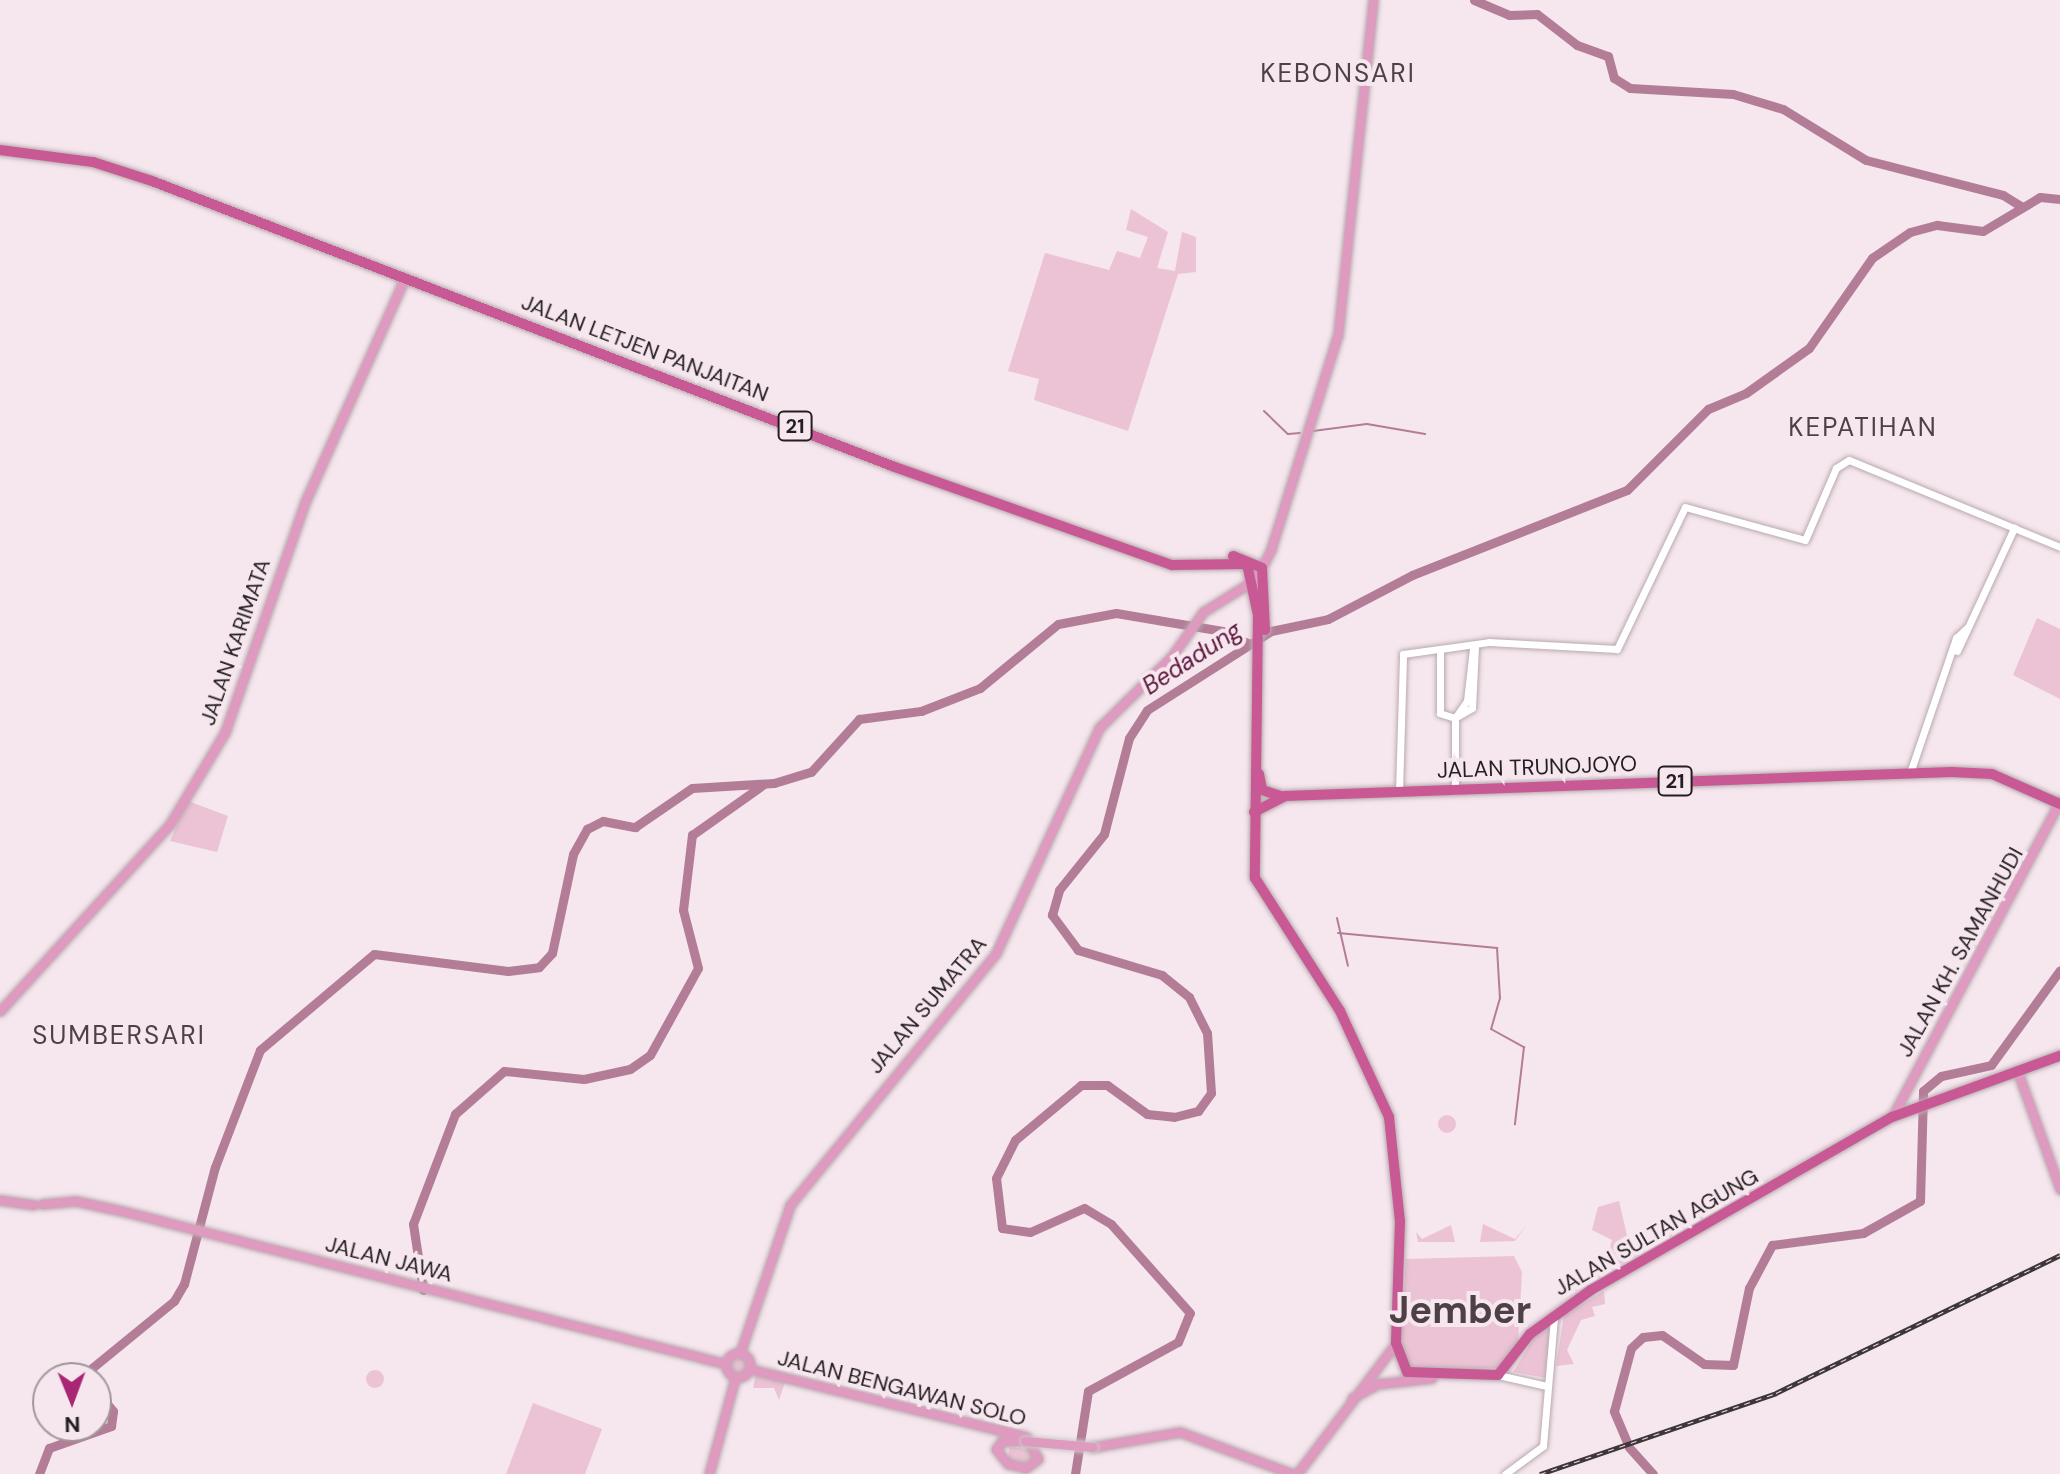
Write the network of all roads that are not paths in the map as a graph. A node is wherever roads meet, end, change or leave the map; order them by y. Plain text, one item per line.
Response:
1 (1373, 0) edge
2 (0, 150) edge
3 (405, 277) junction
4 (2012, 527) junction
5 (2060, 547) edge
6 (1188, 567) junction
7 (1255, 573) junction
8 (1475, 647) junction
9 (1440, 649) junction
10 (1260, 669) junction
11 (1455, 718) junction
12 (1910, 773) junction
13 (1455, 791) junction
14 (1399, 792) junction
15 (1285, 796) junction
16 (2060, 803) edge
17 (1254, 812) junction
18 (0, 1011) edge
19 (2060, 1056) edge
20 (2017, 1070) junction
21 (1892, 1117) junction
22 (2060, 1189) edge
23 (0, 1200) edge
24 (1554, 1314) junction
25 (1396, 1343) junction
26 (740, 1353) junction
27 (726, 1364) junction
28 (750, 1369) junction
29 (1498, 1375) junction
30 (735, 1378) junction
31 (1432, 1378) junction
32 (1547, 1386) junction
33 (1343, 1405) junction
34 (709, 1474) edge
35 (1295, 1474) edge
36 (1505, 1474) edge

1 - 7 main road
2 - 3 highway, 21
3 - 6 highway, JALAN LETJEN PANJAITAN / 21
3 - 18 main road, JALAN KARIMATA
4 - 5 street
4 - 8 street
4 - 12 street
6 - 7 highway, 21
6 - 7 highway
7 - 10 highway
7 - 26 main road, JALAN SUMATRA
8 - 9 street
8 - 11 street
9 - 11 street
9 - 14 street
10 - 15 highway
10 - 17 highway
11 - 13 street
12 - 13 highway, JALAN TRUNOJOYO / 21
12 - 16 highway, JALAN TRUNOJOYO / 21
13 - 14 highway, JALAN TRUNOJOYO / 21
14 - 15 highway, JALAN TRUNOJOYO / 21
15 - 17 highway, JALAN TRUNOJOYO / 21
16 - 21 main road, JALAN KH. SAMANHUDI
17 - 25 highway
19 - 20 highway, JALAN SULTAN AGUNG
20 - 21 highway, JALAN SULTAN AGUNG
20 - 22 main road
21 - 24 highway, JALAN SULTAN AGUNG
23 - 27 main road, JALAN JAWA
24 - 29 highway, JALAN SULTAN AGUNG
24 - 32 street
25 - 31 highway
25 - 33 main road
26 - 27 main road
26 - 28 main road
27 - 30 main road
28 - 30 main road
28 - 35 main road, JALAN BENGAWAN SOLO, bridge
29 - 31 highway
29 - 32 street
30 - 34 main road
31 - 33 main road
32 - 36 street
33 - 35 main road

